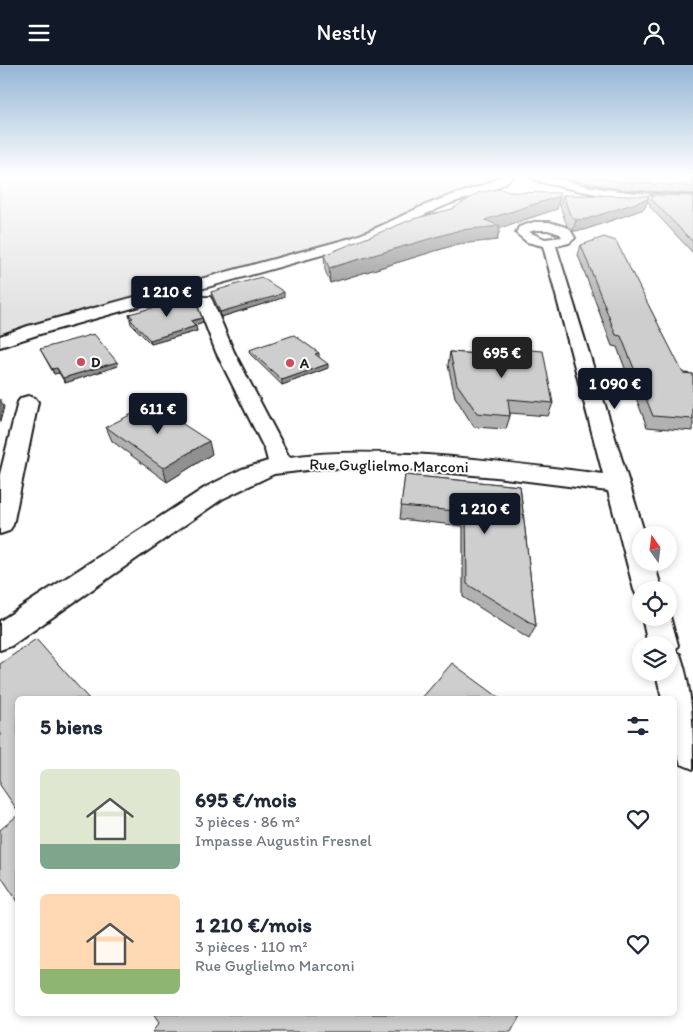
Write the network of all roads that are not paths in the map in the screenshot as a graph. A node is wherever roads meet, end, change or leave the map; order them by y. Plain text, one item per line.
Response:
1 (404, 221) edge
2 (548, 243) dead end
3 (204, 300) dead end
4 (0, 342) edge
5 (28, 402) dead end
6 (281, 466) junction
7 (616, 484) junction
8 (0, 525) edge
9 (645, 581) edge
10 (0, 637) edge
11 (674, 681) edge
12 (693, 752) edge

1 - 4 street
2 - 7 street
3 - 6 street
5 - 8 street
6 - 7 street, Rue Guglielmo Marconi
6 - 10 street, Rue Guglielmo Marconi
7 - 9 street
11 - 12 street

